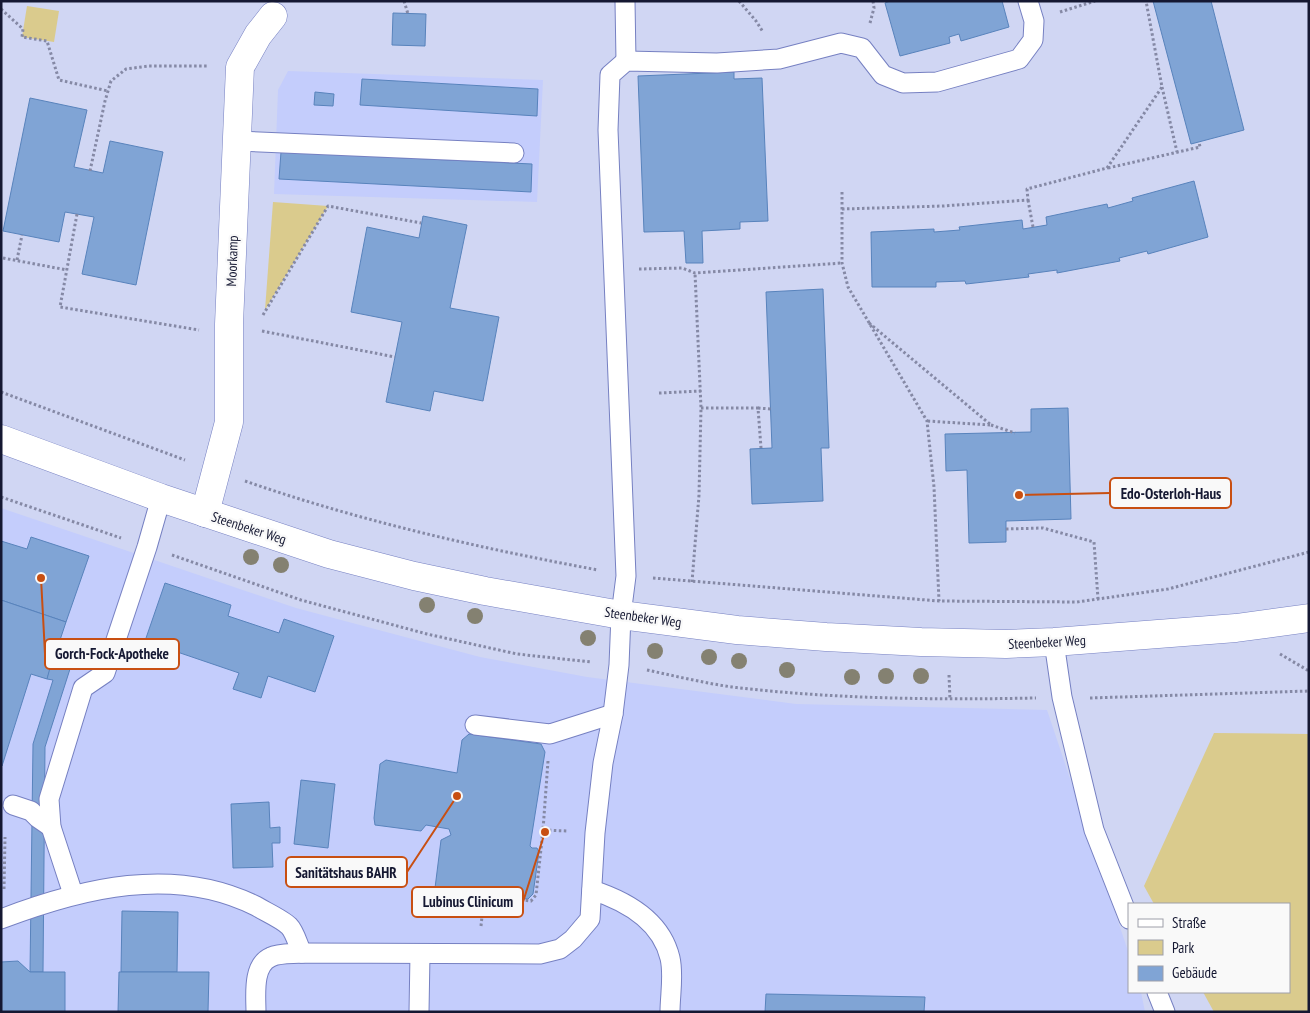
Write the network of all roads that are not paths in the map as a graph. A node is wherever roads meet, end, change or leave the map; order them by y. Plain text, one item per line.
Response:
1 (625, 1) edge
2 (1028, 1) edge
3 (274, 16) dead end
4 (626, 61) junction
5 (236, 141) junction
6 (514, 153) dead end
7 (1, 438) edge
8 (161, 498) junction
9 (205, 513) junction
10 (620, 615) junction
11 (1309, 618) edge
12 (1054, 642) junction
13 (613, 714) junction
14 (475, 725) dead end
15 (12, 805) dead end
16 (50, 827) junction
17 (592, 890) junction
18 (73, 894) junction
19 (1128, 916) edge
20 (5, 918) edge
21 (302, 953) junction
22 (420, 954) junction
23 (1157, 993) edge
24 (256, 1012) edge
25 (419, 1012) edge
26 (670, 1012) edge
27 (1165, 1012) edge

1 - 4 lane
2 - 4 lane
3 - 5 main road, Moorkamp
4 - 10 lane
5 - 6 lane
5 - 9 main road, Moorkamp
7 - 8 main road, Steenbeker Weg
8 - 9 main road, Steenbeker Weg
8 - 16 lane
9 - 10 main road, Steenbeker Weg
10 - 12 main road, Steenbeker Weg
10 - 13 lane
11 - 12 main road, Steenbeker Weg
12 - 19 lane
13 - 14 lane
13 - 17 lane
15 - 16 lane
16 - 18 lane
17 - 22 lane
17 - 26 lane
18 - 20 lane
18 - 21 lane
21 - 22 lane
21 - 24 lane
22 - 25 lane
23 - 27 lane

